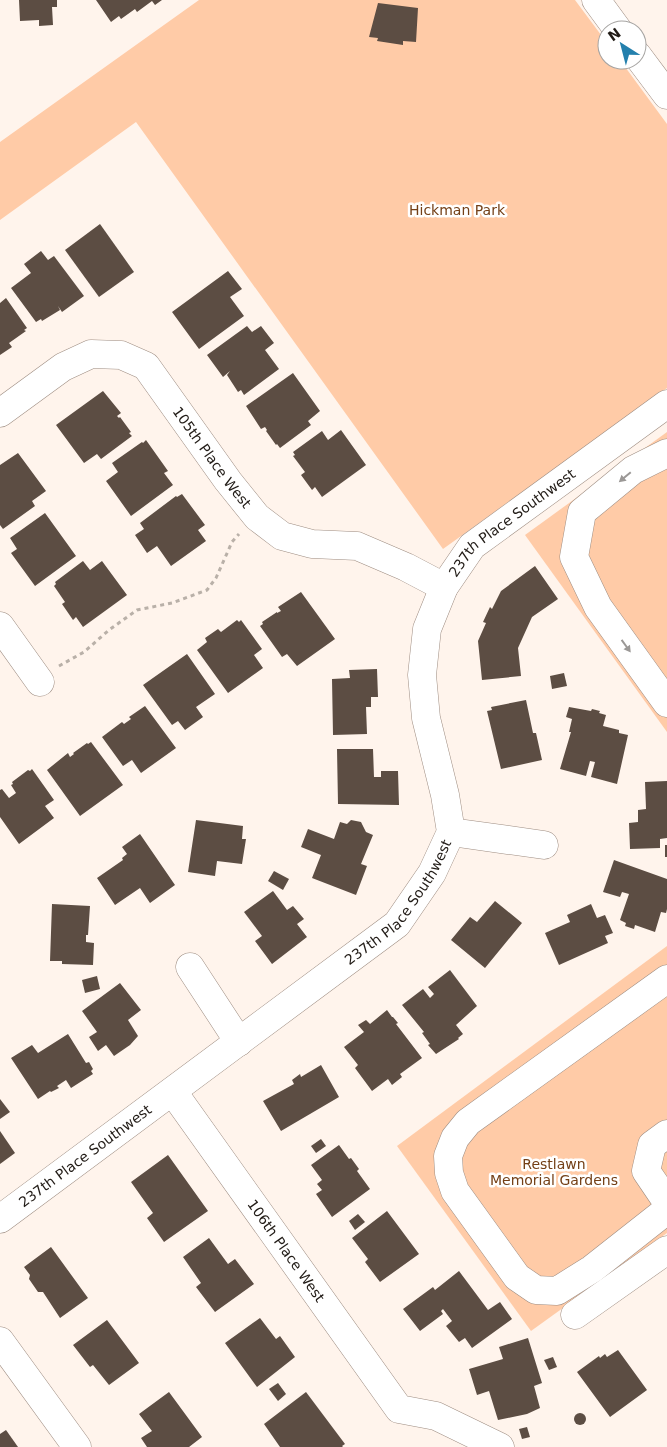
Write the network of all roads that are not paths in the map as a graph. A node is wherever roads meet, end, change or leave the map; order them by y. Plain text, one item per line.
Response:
1 (596, 0) edge
2 (611, 20) edge
3 (647, 68) edge
4 (667, 95) edge
5 (667, 404) edge
6 (0, 413) edge
7 (667, 453) edge
8 (444, 587) junction
9 (0, 626) edge
10 (38, 680) road end
11 (667, 703) edge
12 (450, 832) junction
13 (544, 845) dead end
14 (190, 967) dead end
15 (667, 979) edge
16 (239, 1042) junction
17 (172, 1092) junction
18 (667, 1134) edge
19 (667, 1202) edge
20 (667, 1210) edge
21 (0, 1219) edge
22 (667, 1250) edge
23 (575, 1315) dead end
24 (0, 1341) edge
25 (77, 1447) edge
26 (500, 1447) edge

1 - 2 street
3 - 4 street
5 - 8 street, 237th Place Southwest
6 - 8 street, 105th Place West
7 -> 11 street
8 - 12 street, 237th Place Southwest
9 - 10 street
12 - 13 street
12 - 16 street, 237th Place Southwest
14 - 16 street
15 - 20 street
16 - 17 street, 237th Place Southwest
17 - 21 street, 237th Place Southwest
17 - 26 street, 106th Place West
18 - 19 street
22 - 23 street
24 - 25 street

